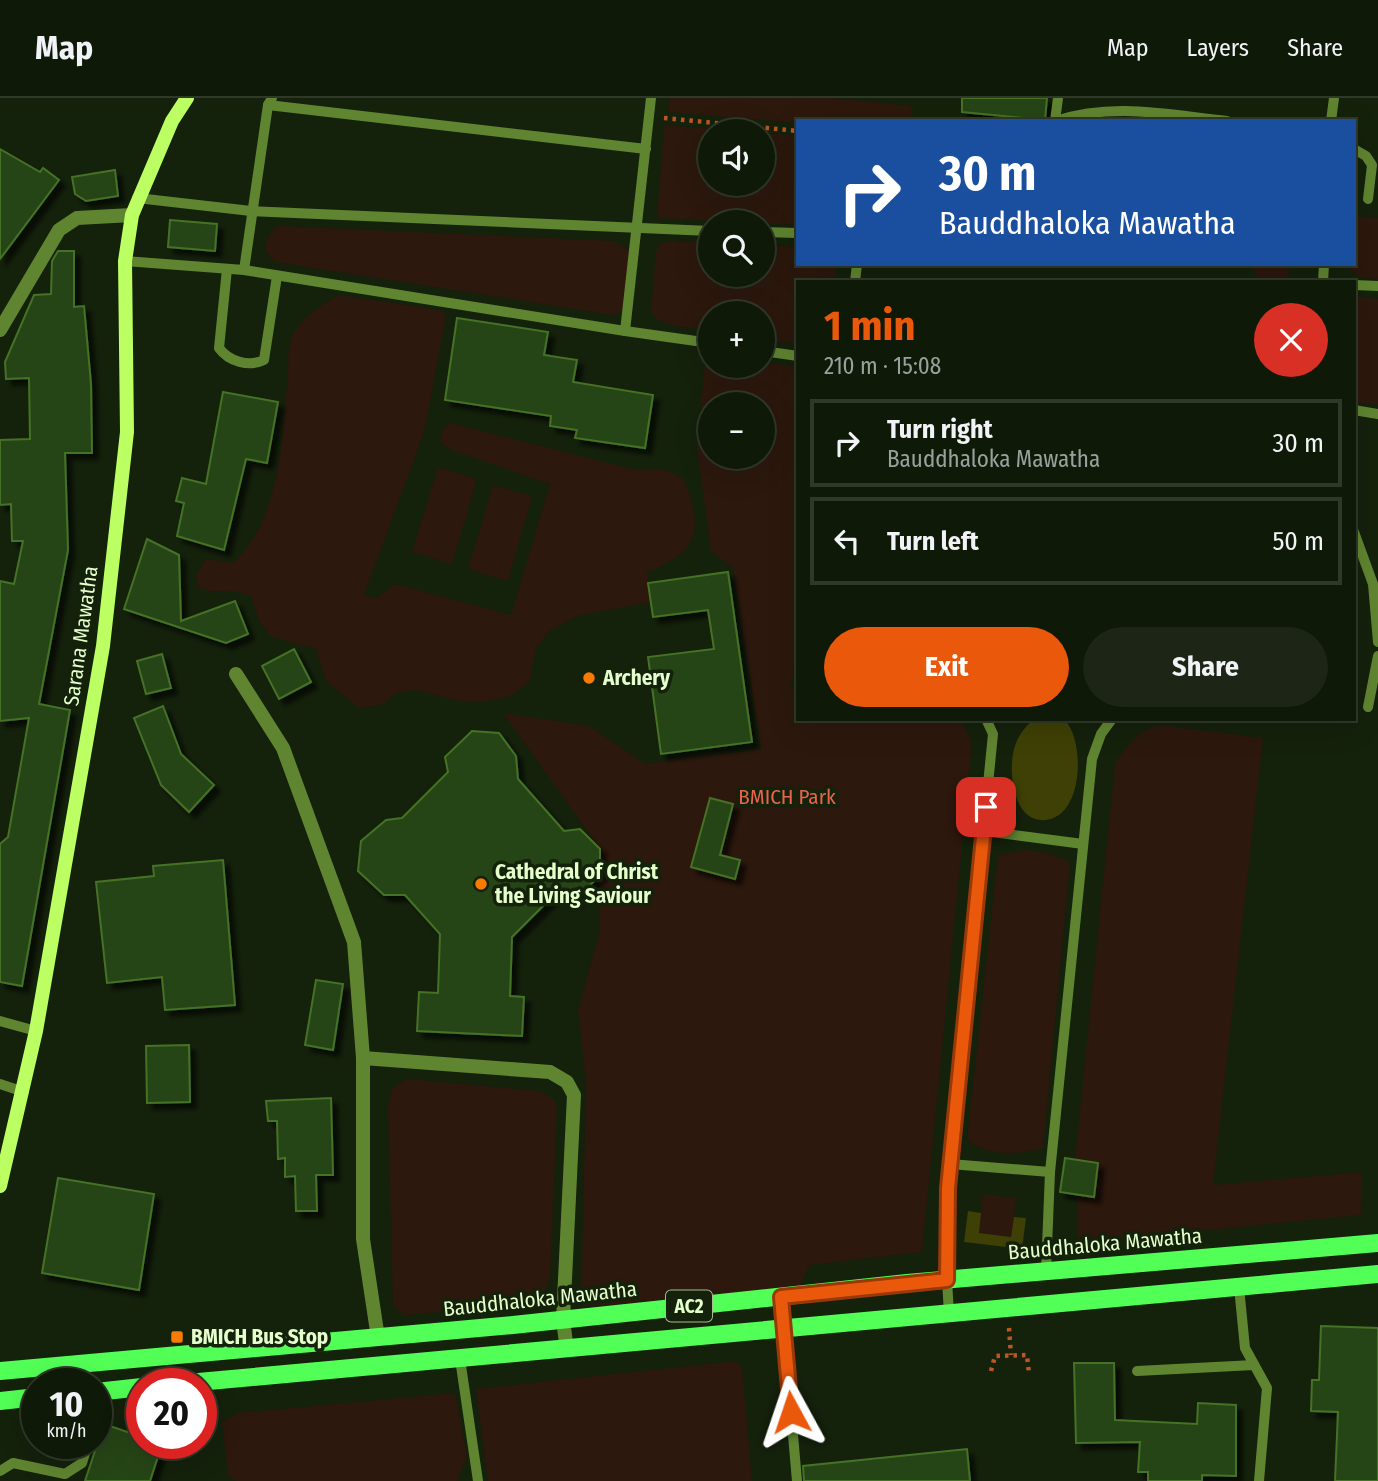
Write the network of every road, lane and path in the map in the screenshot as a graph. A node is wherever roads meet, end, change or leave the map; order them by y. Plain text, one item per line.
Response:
1 (187, 98) edge
2 (651, 98) edge
3 (1058, 98) edge
4 (1334, 98) edge
5 (270, 101) edge
6 (649, 116) junction
7 (1056, 119) edge
8 (1063, 119) edge
9 (1209, 119) edge
10 (1331, 119) edge
11 (796, 131) edge
12 (646, 149) junction
13 (1356, 150) edge
14 (137, 198) junction
15 (1368, 199) dead end
16 (251, 211) junction
17 (132, 215) junction
18 (637, 229) junction
19 (698, 231) edge
20 (775, 232) edge
21 (796, 233) edge
22 (125, 261) junction
23 (228, 269) junction
24 (244, 270) junction
25 (277, 276) junction
26 (1356, 285) edge
27 (1378, 286) edge
28 (0, 330) edge
29 (625, 331) junction
30 (698, 341) edge
31 (775, 353) edge
32 (796, 356) edge
33 (1356, 410) edge
34 (1378, 414) edge
35 (1356, 537) edge
36 (1378, 642) edge
37 (1378, 656) edge
38 (236, 674) dead end
39 (1368, 707) dead end
40 (987, 721) edge
41 (1111, 721) edge
42 (984, 831) junction
43 (1083, 844) junction
44 (0, 1021) edge
45 (36, 1031) junction
46 (363, 1058) junction
47 (0, 1084) edge
48 (24, 1092) junction
49 (950, 1164) junction
50 (1050, 1172) junction
51 (0, 1186) edge
52 (1378, 1242) edge
53 (1046, 1272) junction
54 (1378, 1274) edge
55 (947, 1280) junction
56 (1239, 1287) junction
57 (781, 1297) junction
58 (950, 1314) junction
59 (563, 1320) junction
60 (784, 1330) junction
61 (378, 1338) junction
62 (1010, 1341) dead end
63 (567, 1350) junction
64 (1011, 1356) junction
65 (460, 1359) junction
66 (1254, 1364) junction
67 (0, 1371) edge
68 (991, 1371) dead end
69 (1137, 1371) dead end
70 (1029, 1374) dead end
71 (217, 1380) edge
72 (21, 1399) edge
73 (0, 1401) edge
74 (83, 1459) edge
75 (0, 1471) edge
76 (478, 1481) edge
77 (797, 1481) edge
78 (1259, 1481) edge

1 - 14 street, Sarana Mawatha
2 - 6 lane
3 - 7 lane
4 - 10 lane
5 - 12 lane
5 - 16 lane
6 - 11 path
6 - 12 lane
8 - 9 lane
12 - 18 lane
13 - 15 lane
14 - 16 lane
14 - 17 street, Sarana Mawatha
16 - 18 lane
16 - 24 lane
17 - 22 street, Sarana Mawatha
17 - 28 street
18 - 19 lane
18 - 29 lane
20 - 21 lane
22 - 23 lane
22 - 45 street, Sarana Mawatha
23 - 24 lane
23 - 25 lane
24 - 25 lane
25 - 29 lane
26 - 27 lane
29 - 30 lane
31 - 32 lane
33 - 34 lane
35 - 36 lane
37 - 39 lane
38 - 46 street
40 - 42 lane
41 - 43 lane
42 - 43 lane
42 - 49 lane
43 - 50 lane
44 - 45 lane
45 - 48 street, Sarana Mawatha
46 - 59 street
46 - 61 street
47 - 48 lane
48 - 51 street, Sarana Mawatha
49 - 50 lane
49 - 55 lane
50 - 53 lane
52 - 53 main road, Bauddhaloka Mawatha / AC2
53 - 55 main road, Bauddhaloka Mawatha / AC2
54 - 56 main road, AC2
55 - 57 main road, Bauddhaloka Mawatha / AC2
55 - 58 lane
56 - 58 main road, AC2
56 - 66 lane
57 - 59 main road, Bauddhaloka Mawatha / AC2
57 - 60 lane
58 - 60 main road, AC2
59 - 61 main road, Bauddhaloka Mawatha / AC2
59 - 63 street
60 - 63 main road, AC2
60 - 77 lane
61 - 67 main road, Bauddhaloka Mawatha / AC2
62 - 64 path
63 - 65 main road, AC2
64 - 68 path
64 - 70 path
65 - 71 main road, AC2
65 - 76 lane
66 - 69 lane
66 - 78 lane
72 - 73 main road
74 - 75 lane

